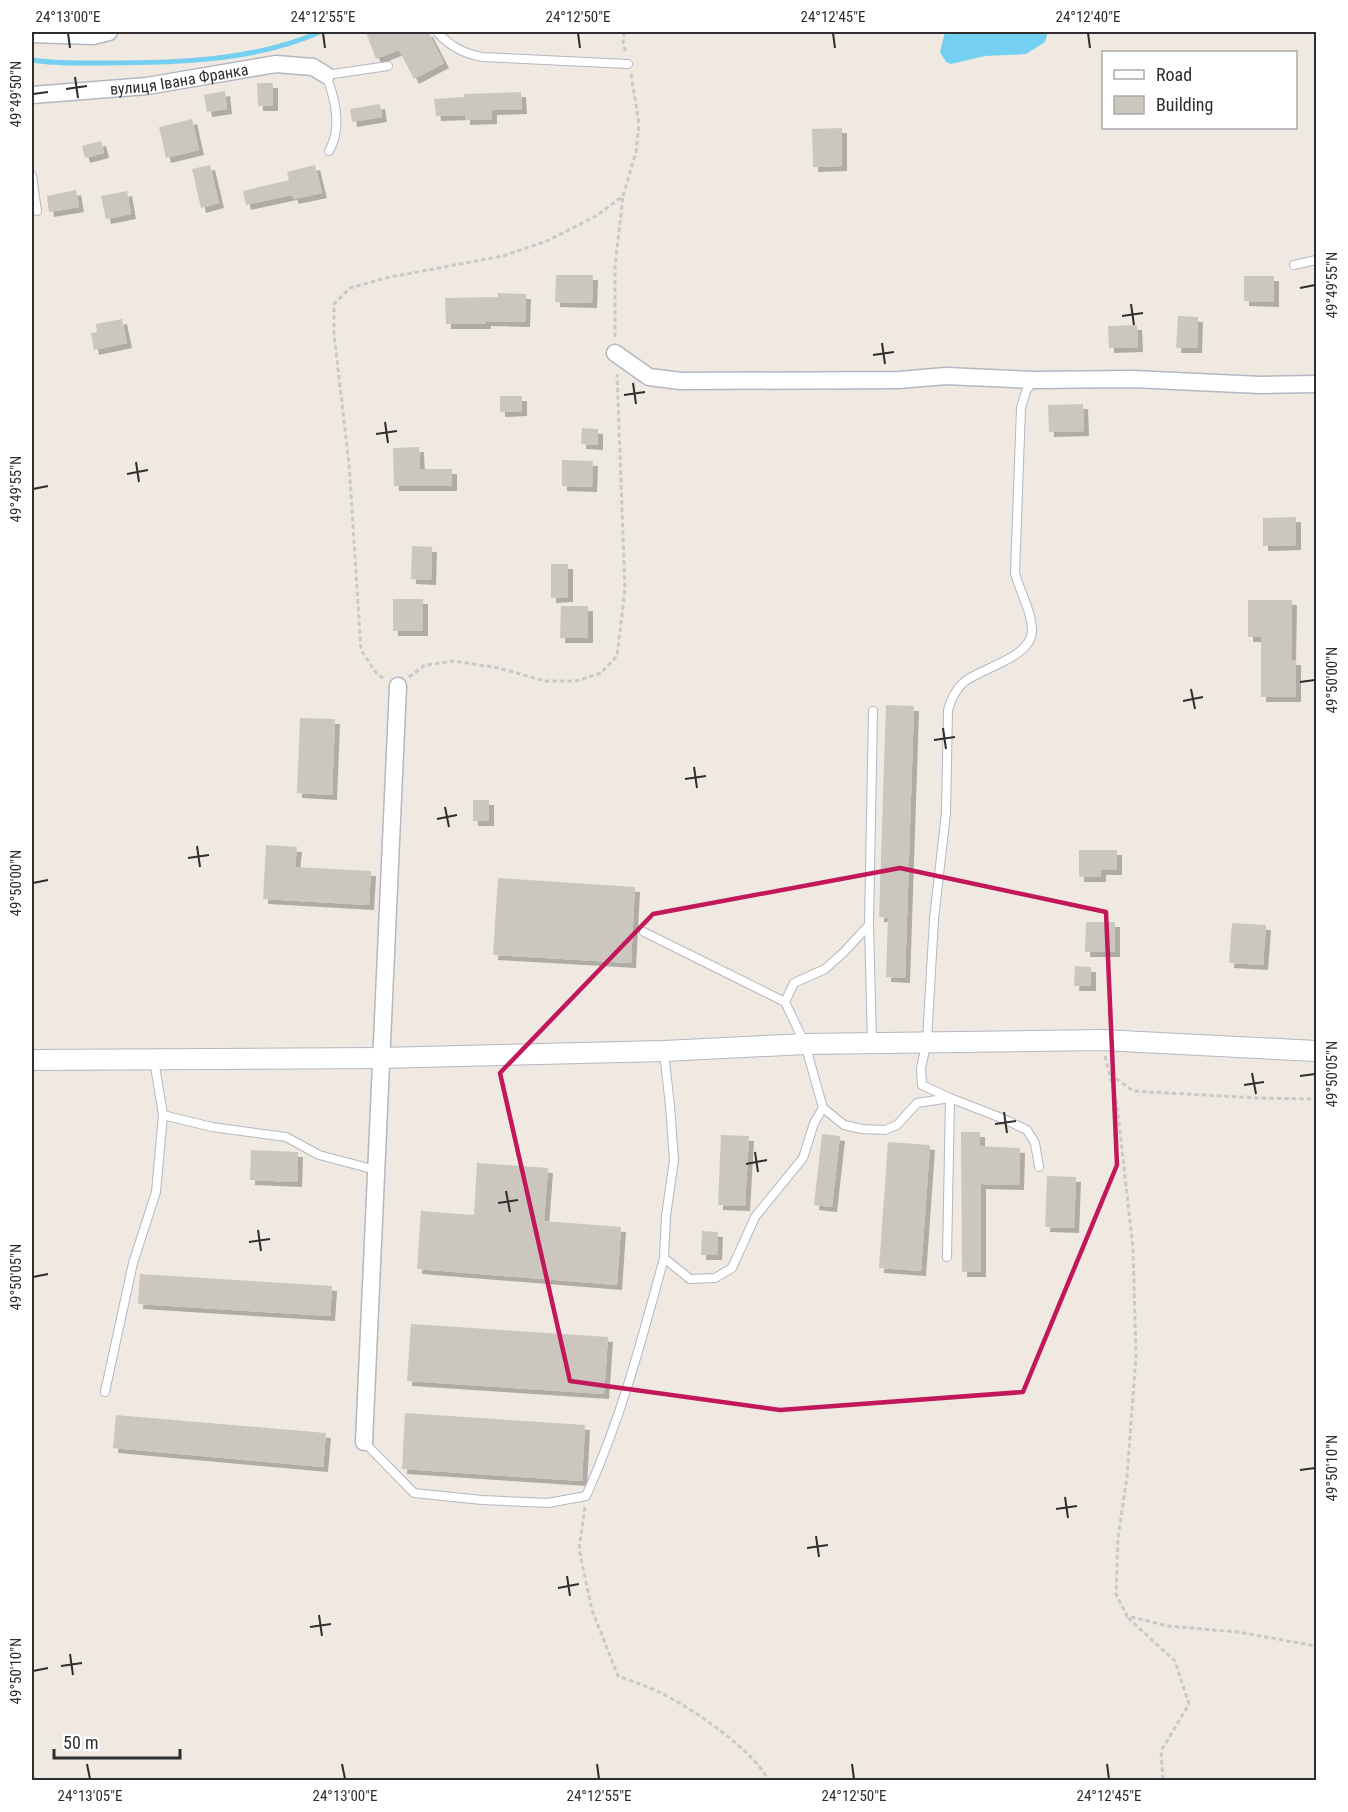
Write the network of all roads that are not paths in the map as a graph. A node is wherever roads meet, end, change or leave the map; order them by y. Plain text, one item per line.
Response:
1 (109, 32) edge
2 (438, 33) edge
3 (32, 34) edge
4 (628, 64) road end
5 (388, 66) dead end
6 (326, 75) junction
7 (32, 95) edge
8 (329, 151) dead end
9 (32, 176) edge
10 (37, 211) dead end
11 (1317, 260) edge
12 (1294, 265) dead end
13 (615, 353) road end
14 (1034, 380) junction
15 (1317, 384) edge
16 (398, 686) road end
17 (873, 711) dead end
18 (869, 925) junction
19 (644, 932) dead end
20 (785, 1002) junction
21 (927, 1041) junction
22 (872, 1042) junction
23 (805, 1044) junction
24 (664, 1051) junction
25 (1317, 1052) edge
26 (381, 1058) junction
27 (154, 1059) junction
28 (32, 1060) edge
29 (950, 1098) junction
30 (824, 1108) junction
31 (164, 1115) junction
32 (1038, 1167) dead end
33 (376, 1170) junction
34 (947, 1257) dead end
35 (664, 1258) junction
36 (105, 1392) dead end
37 (364, 1442) joint

1 - 3 street
2 - 4 lane
5 - 6 lane
6 - 7 street, вулиця Івана Франка
6 - 8 lane
9 - 10 lane
11 - 12 lane
13 - 14 street
14 - 15 street
14 - 21 lane
16 - 26 street
17 - 18 lane
18 - 20 lane
18 - 22 lane
19 - 20 lane
20 - 23 lane
21 - 22 street
21 - 25 street
21 - 29 lane
22 - 23 street
23 - 24 street
23 - 30 lane
24 - 26 street
24 - 35 lane
26 - 27 street
26 - 33 street
27 - 28 street
27 - 31 lane
29 - 30 lane
29 - 32 lane
29 - 34 lane
30 - 35 lane
31 - 33 lane
31 - 36 lane
33 - 37 street
35 - 37 lane

